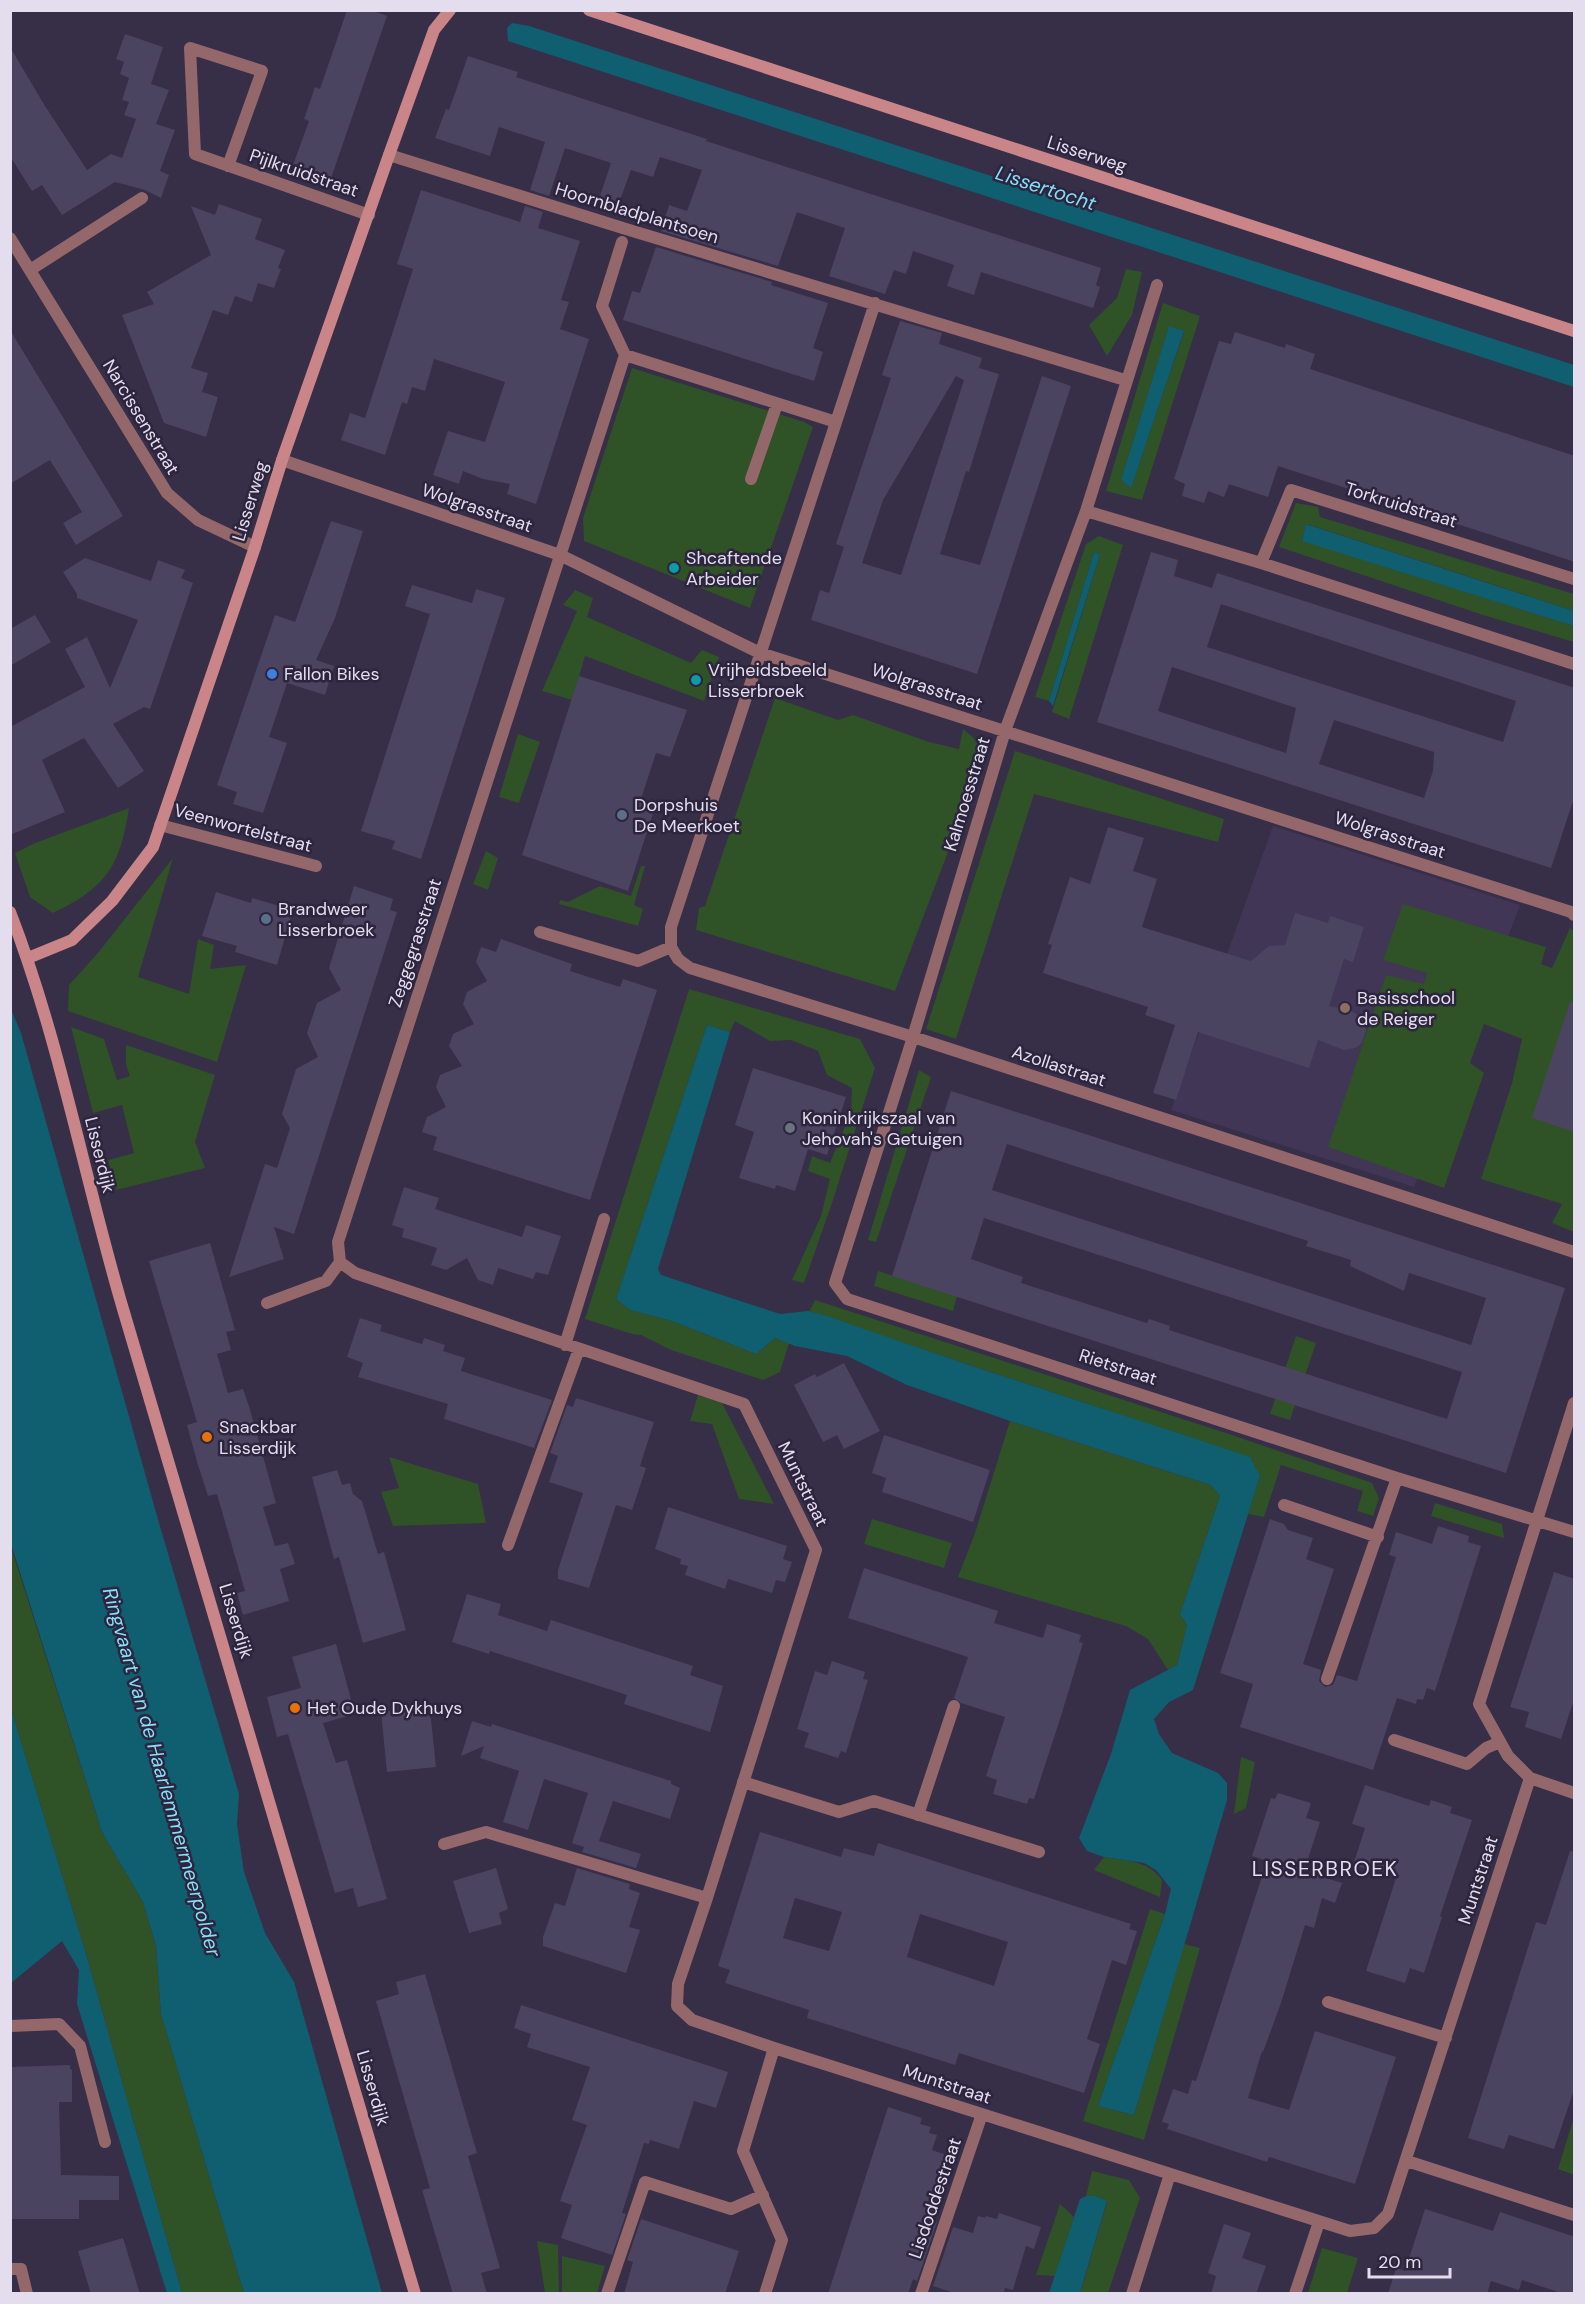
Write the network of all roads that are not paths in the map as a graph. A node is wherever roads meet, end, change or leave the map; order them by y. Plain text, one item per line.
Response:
1 (450, 10) edge
2 (589, 10) edge
3 (389, 155) junction
4 (228, 166) junction
5 (142, 198) dead end
6 (369, 215) junction
7 (10, 238) edge
8 (622, 242) dead end
9 (30, 270) junction
10 (1157, 285) dead end
11 (875, 303) junction
12 (1575, 331) edge
13 (626, 355) junction
14 (1125, 380) junction
15 (777, 404) junction
16 (836, 422) junction
17 (282, 460) junction
18 (751, 479) dead end
19 (1086, 511) junction
20 (255, 547) junction
21 (560, 555) junction
22 (1262, 563) junction
23 (1575, 579) edge
24 (760, 653) junction
25 (1575, 663) edge
26 (1005, 731) junction
27 (160, 825) junction
28 (316, 866) dead end
29 (1573, 909) edge
30 (10, 912) edge
31 (540, 932) dead end
32 (671, 947) junction
33 (28, 958) junction
34 (913, 1037) junction
35 (604, 1219) dead end
36 (1575, 1252) edge
37 (340, 1262) junction
38 (835, 1283) joint
39 (267, 1303) dead end
40 (565, 1345) junction
41 (579, 1349) junction
42 (1575, 1403) edge
43 (1397, 1478) junction
44 (1284, 1504) dead end
45 (1538, 1520) junction
46 (1575, 1532) edge
47 (1378, 1537) junction
48 (508, 1545) dead end
49 (1327, 1679) dead end
50 (954, 1706) dead end
51 (1394, 1740) dead end
52 (1500, 1742) junction
53 (1530, 1778) junction
54 (743, 1782) junction
55 (1575, 1792) edge
56 (918, 1815) junction
57 (444, 1844) dead end
58 (1039, 1852) dead end
59 (707, 1898) junction
60 (1328, 2002) dead end
61 (10, 2026) edge
62 (1446, 2038) junction
63 (774, 2048) junction
64 (982, 2114) junction
65 (105, 2142) dead end
66 (1407, 2161) junction
67 (1170, 2174) junction
68 (763, 2194) junction
69 (1575, 2215) edge
70 (1319, 2222) junction
71 (10, 2269) edge
72 (27, 2294) edge
73 (415, 2294) edge
74 (607, 2294) edge
75 (765, 2294) edge
76 (921, 2294) edge
77 (1132, 2294) edge
78 (1295, 2294) edge

1 - 3 street, Lisserweg
2 - 12 street, Lisserweg
3 - 6 street, Lisserweg
3 - 11 street, Hoornbladplantsoen
4 - 4 street, Pijlkruidstraat
4 - 6 street, Pijlkruidstraat
5 - 9 street
6 - 17 street, Lisserweg
7 - 9 street, Narcissenstraat
8 - 13 street, Hoornbladplantsoen
9 - 20 street, Narcissenstraat
10 - 14 street, Kalmoesstraat
11 - 14 street, Hoornbladplantsoen
11 - 16 street
13 - 15 street
13 - 21 street
14 - 19 street, Kalmoesstraat
15 - 16 street
15 - 18 street
16 - 24 street
17 - 20 street, Lisserweg
17 - 21 street, Wolgrasstraat
19 - 22 street
19 - 26 street, Kalmoesstraat
20 - 27 street, Lisserweg
21 - 24 street, Wolgrasstraat
21 - 37 street, Zeggegrasstraat
22 - 23 street, Torkruidstraat
22 - 25 street
24 - 26 street, Wolgrasstraat
24 - 32 street
26 - 29 street, Wolgrasstraat
26 - 34 street, Kalmoesstraat
27 - 28 street, Veenwortelstraat
27 - 33 street, Lisserweg
30 - 33 street, Lisserdijk
31 - 32 street
32 - 34 street, Azollastraat
33 - 73 street, Lisserdijk
34 - 36 street, Azollastraat
34 - 38 street, Kalmoesstraat
35 - 40 street
37 - 39 street
37 - 40 street, Muntstraat
38 - 43 street, Rietstraat
40 - 41 street, Muntstraat
41 - 48 street
41 - 54 street, Muntstraat
42 - 45 street
43 - 45 street, Rietstraat
43 - 47 street
44 - 47 street
45 - 46 street, Rietstraat
45 - 52 street
47 - 49 street
50 - 56 street
51 - 52 street
52 - 53 street
53 - 55 street
53 - 62 street, Muntstraat
54 - 56 street
54 - 59 street, Muntstraat
56 - 58 street
57 - 59 street
59 - 63 street, Muntstraat
60 - 62 street
61 - 65 street
62 - 66 street, Muntstraat
63 - 64 street, Muntstraat
63 - 68 street
64 - 67 street, Muntstraat
64 - 76 street, Lisdoddestraat
66 - 69 street
66 - 70 street, Muntstraat
67 - 70 street, Muntstraat
67 - 77 street
68 - 74 street
68 - 75 street
70 - 78 street
71 - 72 street

